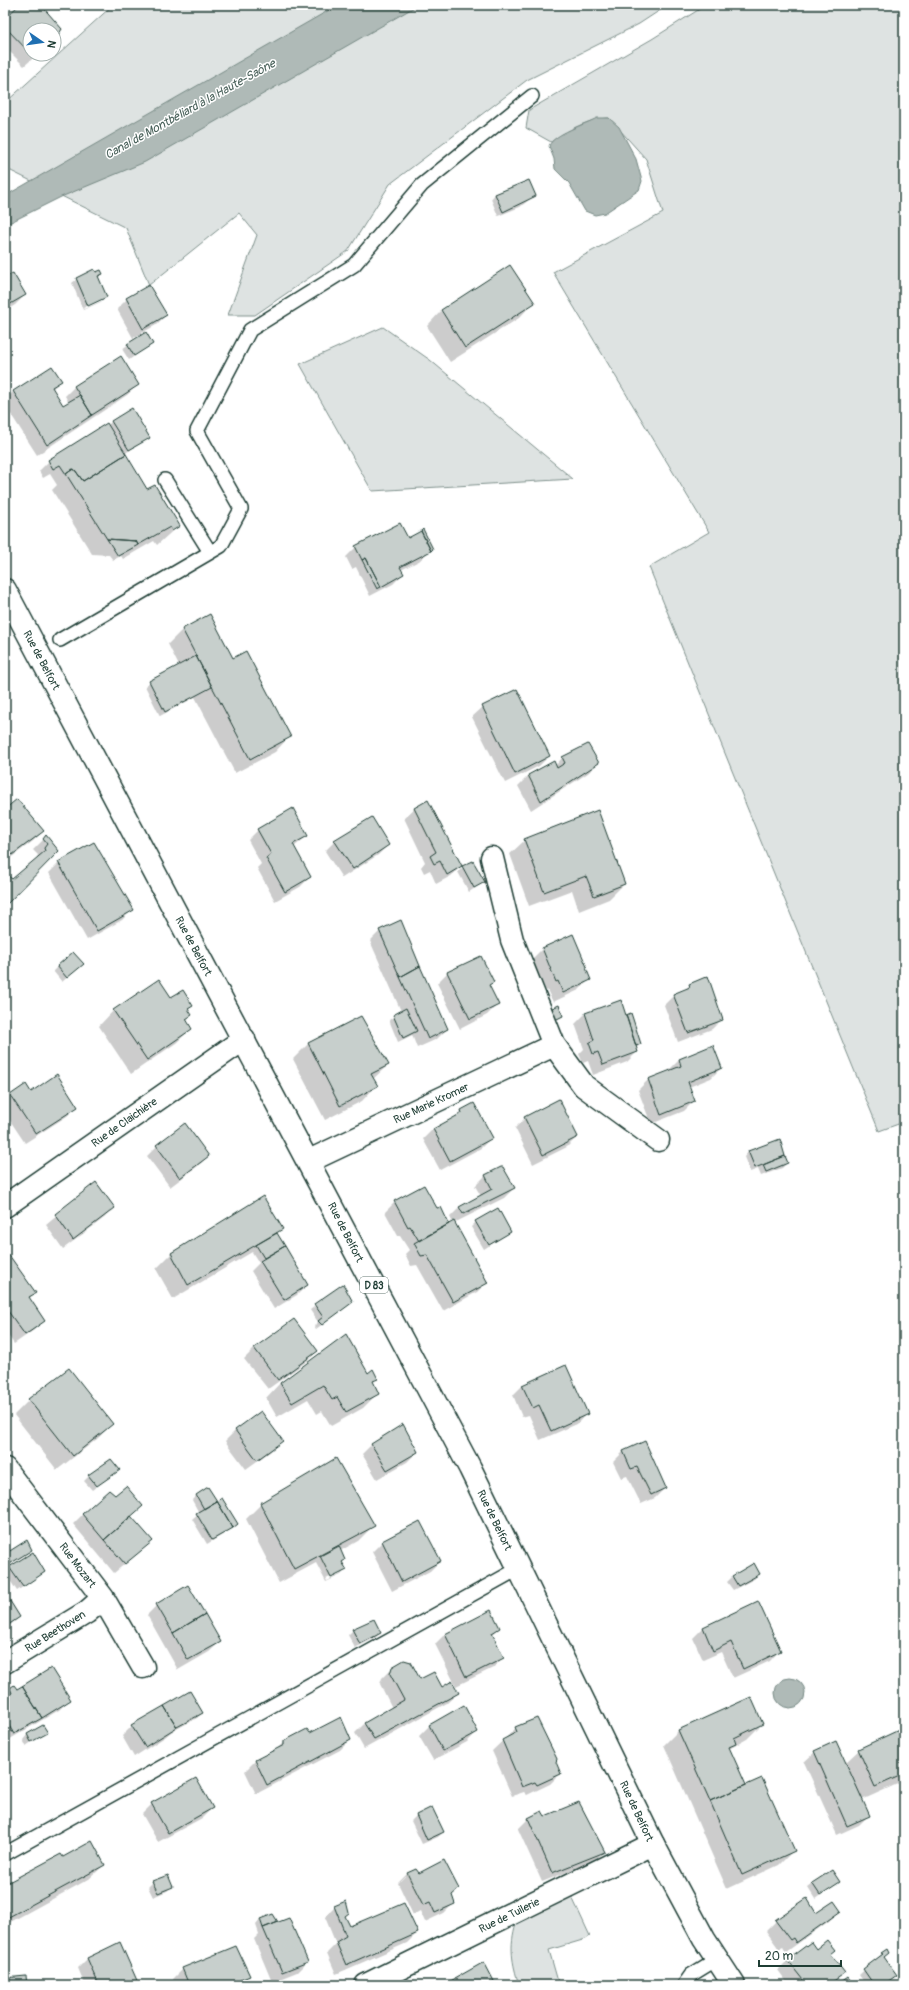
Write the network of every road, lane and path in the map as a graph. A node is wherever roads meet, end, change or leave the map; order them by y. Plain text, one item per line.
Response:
1 (532, 96) dead end
2 (165, 480) dead end
3 (210, 552) junction
4 (5, 590) edge
5 (60, 640) dead end
6 (492, 858) dead end
7 (244, 1039) junction
8 (554, 1045) junction
9 (658, 1140) dead end
10 (309, 1161) junction
11 (5, 1206) edge
12 (5, 1470) edge
13 (518, 1568) junction
14 (103, 1598) junction
15 (5, 1662) edge
16 (143, 1667) dead end
17 (653, 1844) junction
18 (5, 1854) edge
19 (717, 1959) junction
20 (366, 1985) edge
21 (684, 1985) edge
22 (734, 1985) edge

1 - 3 lane
2 - 3 lane
3 - 5 lane
4 - 7 street, Rue de Belfort / D 83
6 - 8 street
7 - 10 street, Rue de Belfort / D 83
7 - 11 street, Rue de Claichière
8 - 9 street
8 - 10 street, Rue Marie Kromer
10 - 13 street, Rue de Belfort / D 83
12 - 14 street, Rue Mozart
13 - 17 street, Rue de Belfort / D 83
13 - 18 lane
14 - 15 street, Rue Beethoven
14 - 16 street, Rue Mozart
17 - 19 street, Rue de Belfort / D 83
17 - 20 street, Rue de Tuilerie
19 - 21 lane
19 - 22 street, Rue de Belfort / D 83

